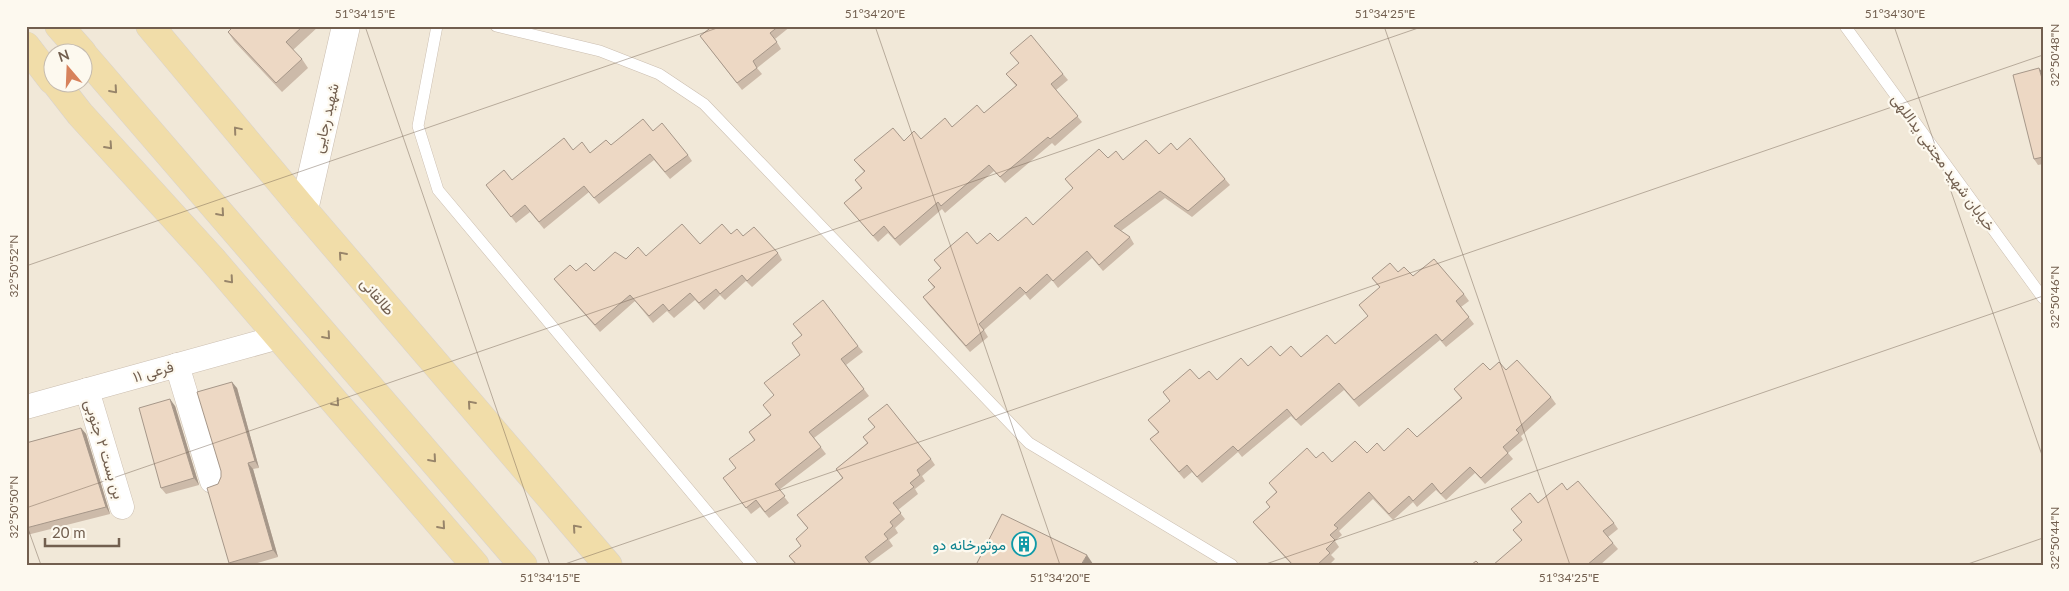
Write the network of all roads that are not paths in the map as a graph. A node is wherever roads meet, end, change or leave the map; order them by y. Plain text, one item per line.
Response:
1 (60, 26) edge
2 (150, 26) edge
3 (346, 26) edge
4 (437, 26) edge
5 (496, 26) edge
6 (1845, 26) edge
7 (73, 42) edge
8 (26, 46) edge
9 (92, 65) edge
10 (42, 67) edge
11 (63, 92) edge
12 (304, 210) junction
13 (2043, 298) edge
14 (279, 337) junction
15 (177, 364) junction
16 (87, 390) junction
17 (26, 407) edge
18 (212, 481) dead end
19 (122, 507) dead end
20 (475, 565) edge
21 (524, 565) edge
22 (608, 565) edge
23 (752, 565) edge
24 (1232, 565) edge

1 - 7 main road
12 -> 2 main road, طالقانی
3 - 12 street, شهید رجایی
4 - 23 lane
5 - 24 lane
6 - 13 lane, خیابان شهید مجتبی یداللهی
8 - 10 main road
9 -> 21 main road
11 -> 14 main road
22 -> 12 main road, طالقانی
14 - 15 street, فرعی ۱۱
14 -> 20 main road
15 - 16 street, فرعی ۱۱
15 - 18 street
16 - 17 street, فرعی ۱۱
16 - 19 street, بن بست ۲ جنوبی

